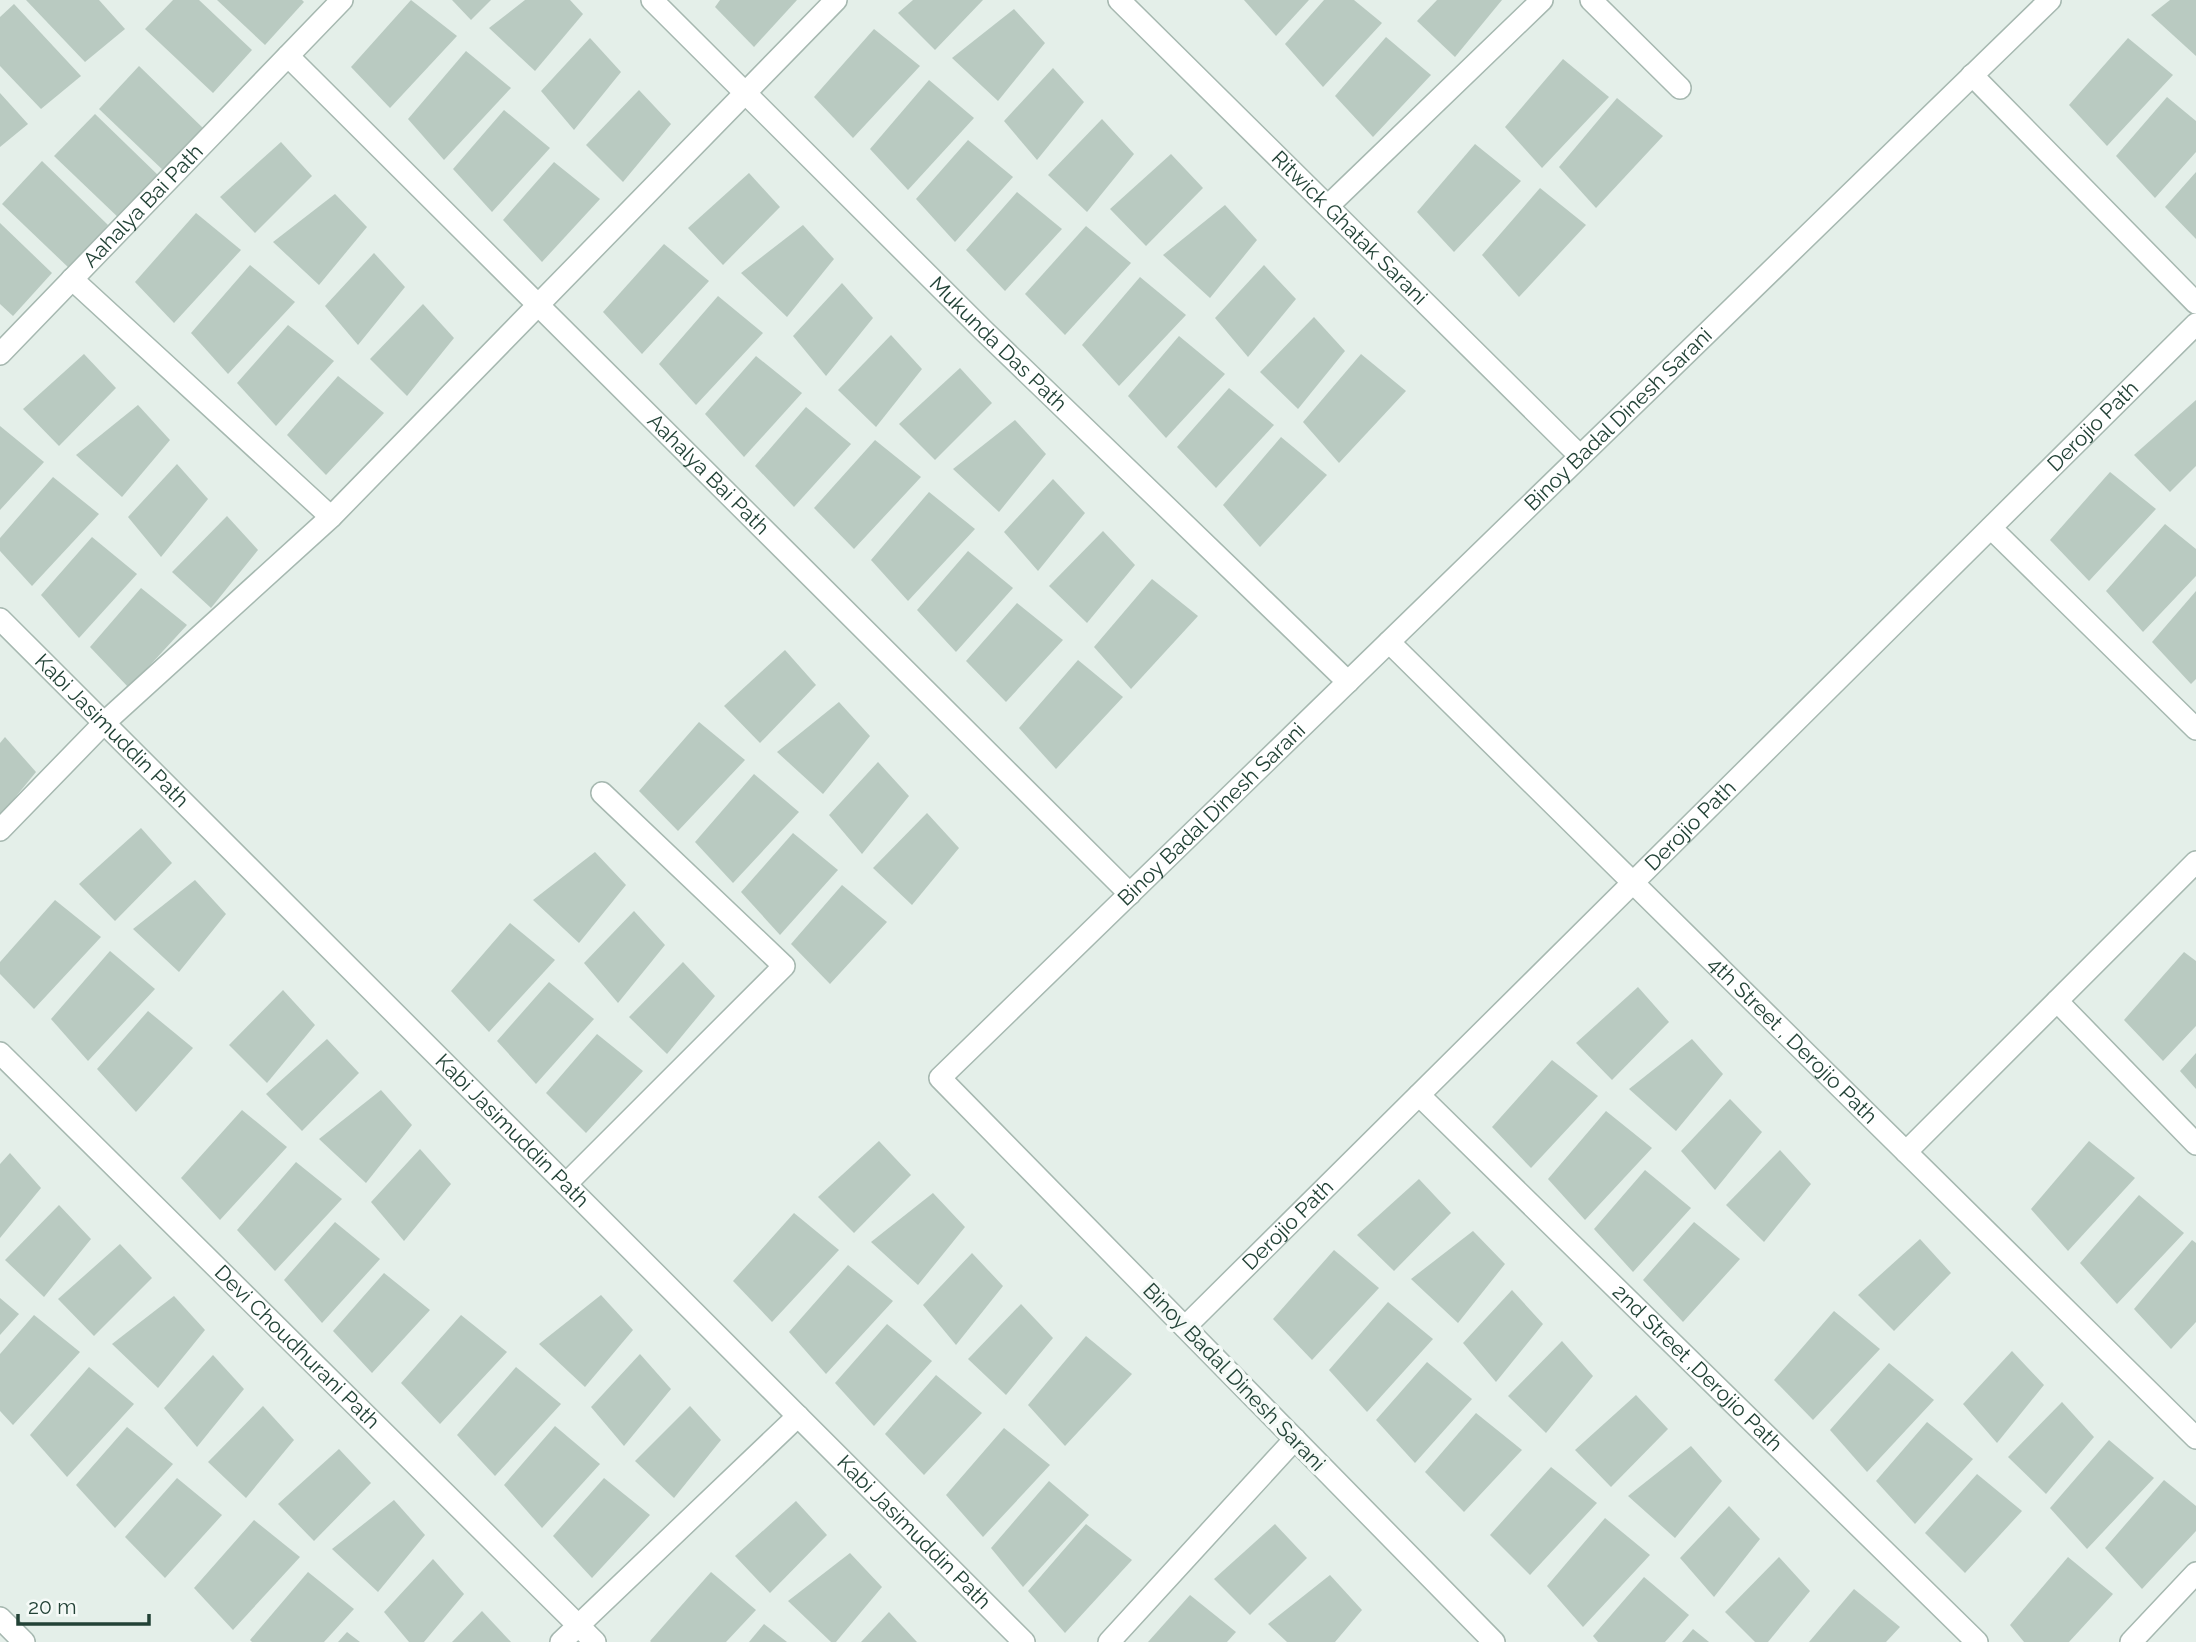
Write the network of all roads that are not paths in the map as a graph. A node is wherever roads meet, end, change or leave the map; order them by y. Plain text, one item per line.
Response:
1 (342, 0) edge
2 (653, 0) edge
3 (835, 0) edge
4 (1119, 0) edge
5 (1542, 0) edge
6 (1591, 0) edge
7 (2050, 0) edge
8 (288, 56) junction
9 (1972, 75) junction
10 (1680, 88) dead end
11 (746, 94) junction
12 (1328, 206) junction
13 (72, 279) junction
14 (2196, 303) edge
15 (537, 304) junction
16 (2196, 324) edge
17 (0, 354) edge
18 (1580, 456) junction
19 (331, 517) junction
20 (1991, 528) junction
21 (0, 619) edge
22 (1389, 642) junction
23 (1348, 682) junction
24 (104, 723) junction
25 (2196, 729) edge
26 (602, 793) dead end
27 (0, 830) edge
28 (2196, 862) edge
29 (1633, 883) junction
30 (1130, 894) junction
31 (2057, 1001) junction
32 (0, 1053) edge
33 (1419, 1096) junction
34 (2196, 1144) edge
35 (1906, 1152) junction
36 (566, 1184) junction
37 (1185, 1327) junction
38 (798, 1416) junction
39 (2196, 1438) edge
40 (1295, 1439) junction
41 (2196, 1573) edge
42 (0, 1618) edge
43 (578, 1625) junction
44 (1486, 1639) edge
45 (24, 1642) edge
46 (561, 1642) edge
47 (595, 1642) edge
48 (1024, 1642) edge
49 (1109, 1642) edge
50 (1977, 1642) edge
51 (2131, 1642) edge

1 - 8 street, Aahalya Bai Path
2 - 11 street, Mukunda Das Path
3 - 11 street
4 - 12 street, Ritwick Ghatak Sarani
5 - 12 street
6 - 10 street
7 - 9 street, Binoy Badal Dinesh Sarani
8 - 13 street, Aahalya Bai Path
8 - 15 street, Aahalya Bai Path
9 - 14 street
9 - 18 street, Binoy Badal Dinesh Sarani
11 - 15 street
11 - 23 street, Mukunda Das Path
12 - 18 street, Ritwick Ghatak Sarani
13 - 17 street, Aahalya Bai Path
13 - 19 street
15 - 19 street
15 - 30 street, Aahalya Bai Path
16 - 20 street, Derojio Path
18 - 22 street, Binoy Badal Dinesh Sarani
19 - 24 street
20 - 25 street
20 - 29 street, Derojio Path
21 - 24 street, Kabi Jasimuddin Path
22 - 23 street, Binoy Badal Dinesh Sarani
22 - 29 street, 4th Street , Derojio Path
23 - 30 street, Binoy Badal Dinesh Sarani
24 - 27 street
24 - 36 street, Kabi Jasimuddin Path
26 - 36 street
28 - 31 street
29 - 33 street, Derojio Path
29 - 35 street, 4th Street , Derojio Path
30 - 37 street, Binoy Badal Dinesh Sarani
31 - 34 street
31 - 35 street
32 - 43 street, Devi Choudhurani Path
33 - 37 street, Derojio Path
33 - 50 street, 2nd Street ,Derojio Path
35 - 39 street, 4th Street , Derojio Path
36 - 38 street, Kabi Jasimuddin Path
37 - 40 street, Binoy Badal Dinesh Sarani
38 - 43 street
38 - 48 street, Kabi Jasimuddin Path
40 - 44 street, Binoy Badal Dinesh Sarani
40 - 49 street
41 - 51 street
42 - 45 street
43 - 46 street
43 - 47 street, Devi Choudhurani Path

